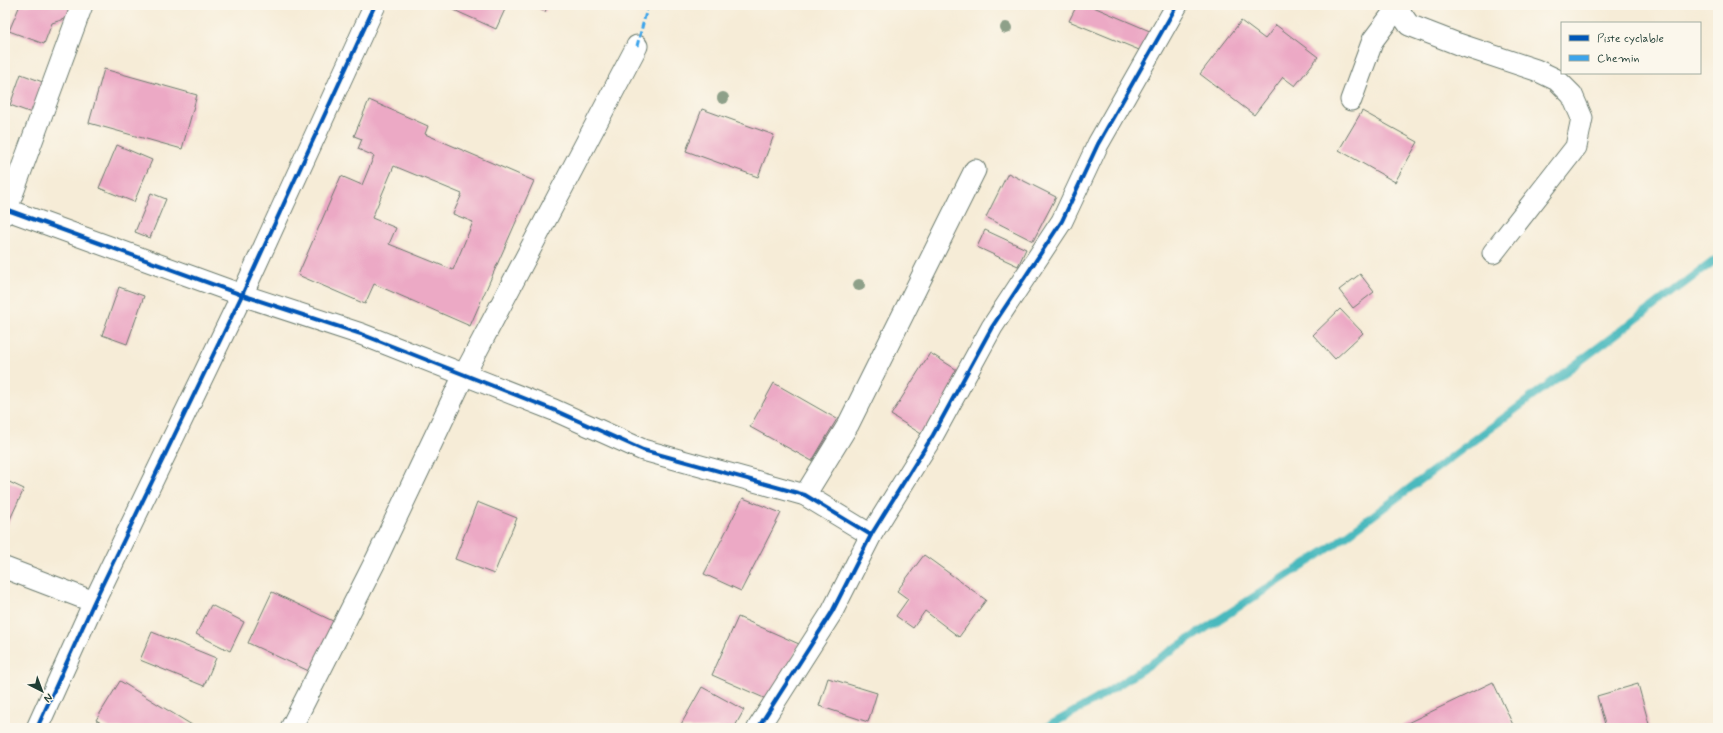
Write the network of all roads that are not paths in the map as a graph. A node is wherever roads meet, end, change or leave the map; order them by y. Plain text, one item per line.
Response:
1 (82, 5) edge
2 (375, 5) edge
3 (1177, 5) edge
4 (1397, 6) edge
5 (637, 46) dead end
6 (1351, 100) dead end
7 (975, 170) dead end
8 (5, 211) edge
9 (1493, 254) dead end
10 (242, 295) junction
11 (464, 375) junction
12 (805, 495) junction
13 (870, 535) junction
14 (5, 568) edge
15 (94, 602) junction
16 (37, 728) edge
17 (291, 728) edge
18 (758, 728) edge

1 - 8 street
2 - 10 street
3 - 13 street
4 - 6 street
4 - 9 street
5 - 11 street
7 - 12 street
8 - 10 street
10 - 11 street
10 - 15 street
11 - 12 street
11 - 17 street
12 - 13 street
13 - 18 street
14 - 15 street
15 - 16 street

